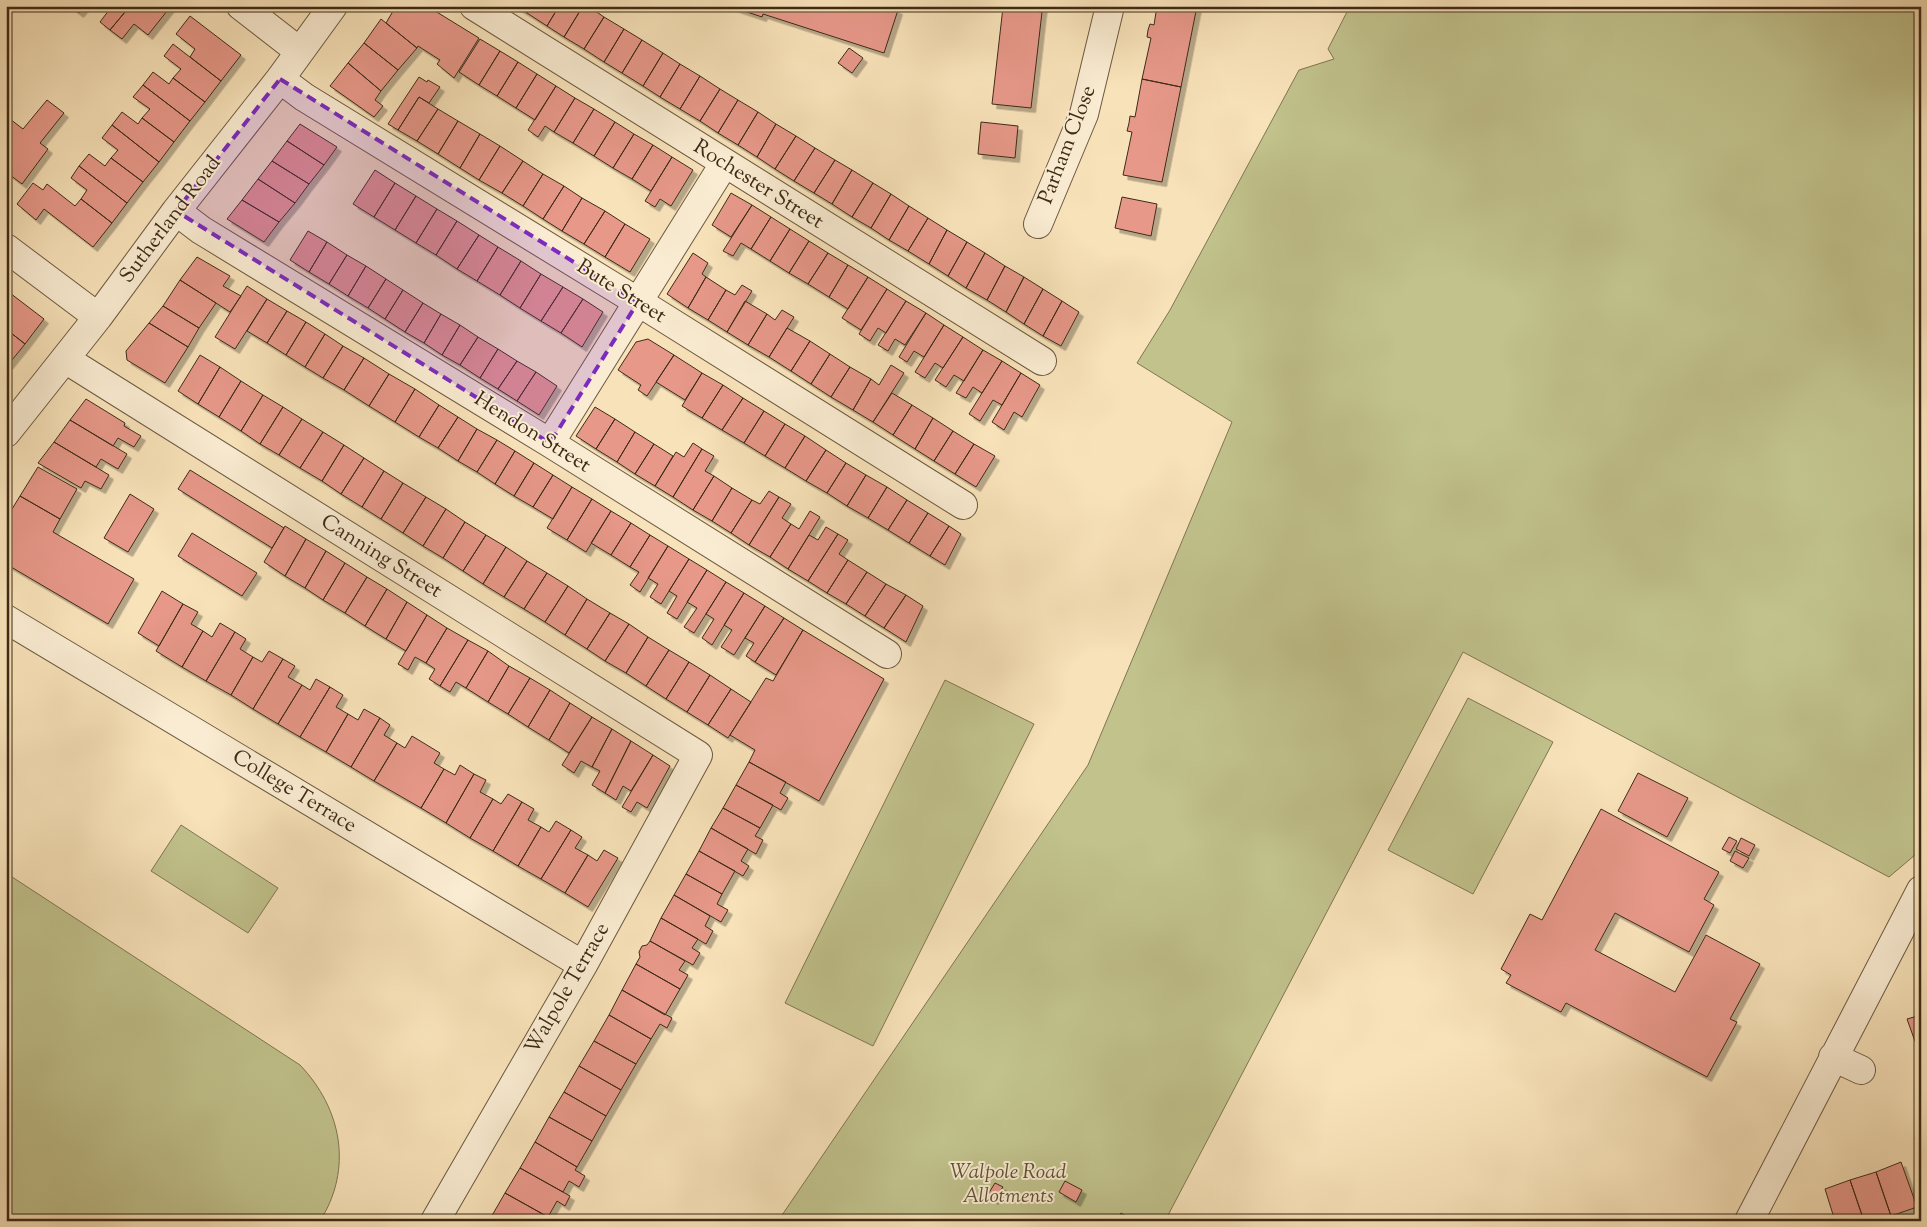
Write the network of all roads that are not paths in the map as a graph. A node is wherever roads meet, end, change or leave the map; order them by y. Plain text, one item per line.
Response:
1 (241, 6) edge
2 (333, 6) edge
3 (474, 6) edge
4 (1110, 6) edge
5 (299, 51) junction
6 (280, 79) junction
7 (724, 164) junction
8 (176, 212) junction
9 (1038, 224) dead end
10 (6, 248) edge
11 (638, 302) junction
12 (98, 317) junction
13 (65, 358) junction
14 (1042, 361) dead end
15 (6, 433) edge
16 (550, 443) junction
17 (963, 504) dead end
18 (6, 619) edge
19 (887, 654) dead end
20 (698, 755) joint
21 (1921, 890) edge
22 (582, 965) junction
23 (1833, 1057) junction
24 (1861, 1070) dead end
25 (435, 1221) edge
26 (1749, 1221) edge

1 - 5 street
2 - 5 street, Sutherland Road
3 - 7 street, Rochester Street
4 - 9 street, Parham Close
5 - 6 street, Sutherland Road
6 - 8 street, Sutherland Road
6 - 11 street, Bute Street
7 - 11 street
7 - 14 street, Rochester Street
8 - 12 street, Sutherland Road
8 - 16 street, Hendon Street
10 - 12 street
11 - 16 street
11 - 17 street, Bute Street
12 - 13 street, Sutherland Road
13 - 15 street, Sutherland Road
13 - 20 street, Canning Street
16 - 19 street, Hendon Street
18 - 22 street, College Terrace
20 - 22 street, Walpole Terrace
21 - 23 street
22 - 25 street, Walpole Terrace
23 - 24 street
23 - 26 street

